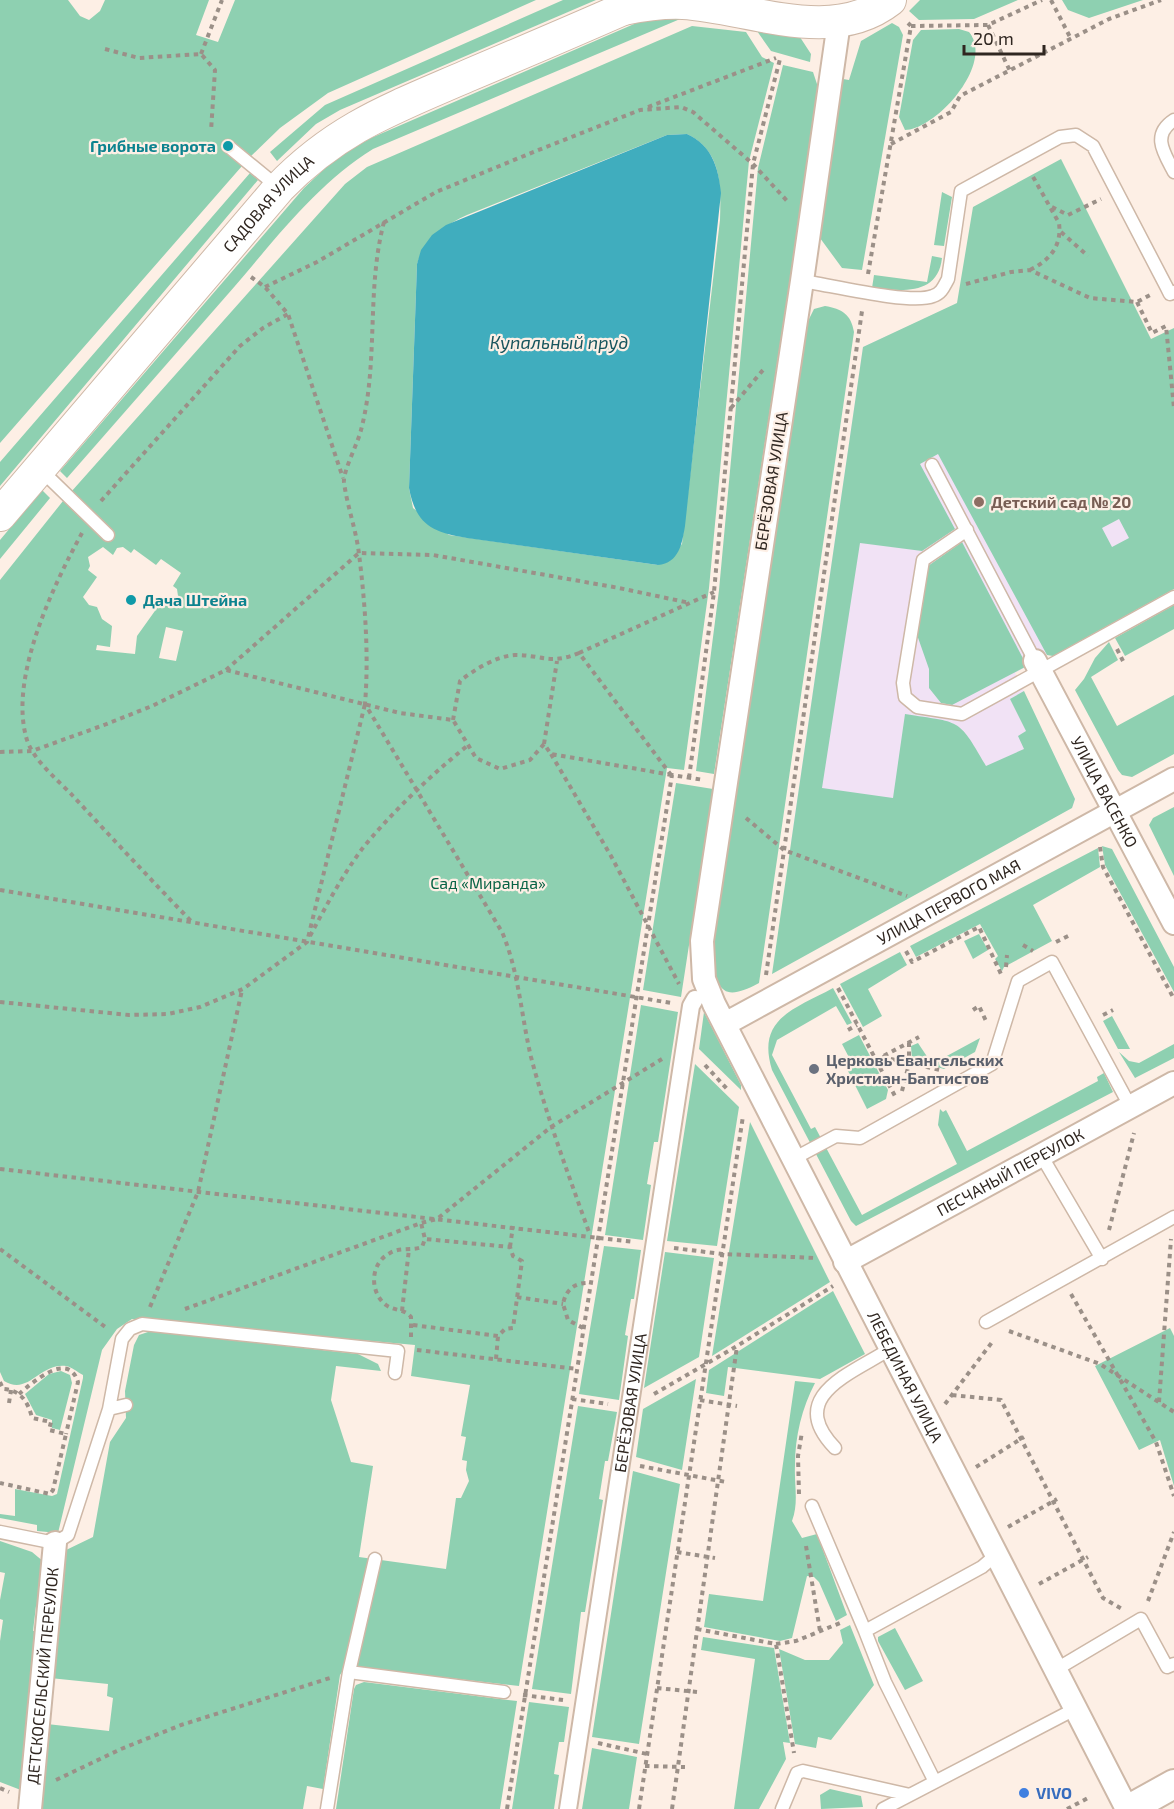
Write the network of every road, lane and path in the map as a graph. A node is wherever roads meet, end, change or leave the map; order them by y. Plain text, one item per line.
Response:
1 (222, 0) edge
2 (1042, 0) edge
3 (1051, 0) edge
4 (1161, 0) edge
5 (630, 5) edge
6 (897, 10) edge
7 (839, 22) junction
8 (911, 26) junction
9 (988, 26) junction
10 (1071, 39) junction
11 (105, 49) dead end
12 (201, 54) junction
13 (1010, 71) junction
14 (640, 110) junction
15 (1174, 120) edge
16 (211, 131) dead end
17 (891, 144) junction
18 (228, 146) dead end
19 (1022, 157) junction
20 (753, 164) junction
21 (1174, 172) edge
22 (279, 188) junction
23 (1116, 190) junction
24 (1049, 205) junction
25 (384, 222) junction
26 (810, 226) junction
27 (1060, 231) junction
28 (1088, 256) dead end
29 (1030, 270) junction
30 (251, 277) dead end
31 (802, 280) junction
32 (266, 287) junction
33 (942, 291) junction
34 (865, 292) junction
35 (1174, 292) edge
36 (288, 314) junction
37 (1174, 408) edge
38 (932, 465) dead end
39 (39, 469) junction
40 (344, 479) junction
41 (0, 515) edge
42 (90, 519) junction
43 (967, 530) junction
44 (108, 535) dead end
45 (358, 553) junction
46 (714, 592) junction
47 (1174, 597) edge
48 (690, 603) junction
49 (579, 653) junction
50 (557, 661) junction
51 (1038, 666) junction
52 (226, 670) junction
53 (365, 704) junction
54 (453, 720) junction
55 (544, 744) junction
56 (467, 746) junction
57 (32, 751) junction
58 (0, 752) edge
59 (551, 754) junction
60 (672, 775) junction
61 (690, 778) junction
62 (1174, 779) edge
63 (725, 783) junction
64 (418, 792) junction
65 (1115, 812) junction
66 (744, 817) dead end
67 (1100, 843) dead end
68 (784, 850) junction
69 (0, 890) edge
70 (917, 900) dead end
71 (192, 922) junction
72 (1174, 923) edge
73 (647, 929) junction
74 (1072, 934) dead end
75 (702, 941) joint
76 (307, 942) junction
77 (903, 945) dead end
78 (1023, 945) dead end
79 (1046, 948) dead end
80 (1007, 955) dead end
81 (1026, 959) dead end
82 (1016, 965) dead end
83 (1006, 970) junction
84 (516, 977) junction
85 (834, 982) dead end
86 (243, 989) junction
87 (637, 996) junction
88 (1174, 999) edge
89 (0, 1002) edge
90 (693, 1003) junction
91 (761, 1005) junction
92 (973, 1010) dead end
93 (1113, 1010) dead end
94 (991, 1015) dead end
95 (1098, 1019) dead end
96 (725, 1024) junction
97 (857, 1025) junction
98 (848, 1030) dead end
99 (920, 1037) dead end
100 (909, 1042) junction
101 (685, 1045) junction
102 (882, 1057) junction
103 (876, 1060) junction
104 (909, 1064) junction
105 (750, 1074) junction
106 (938, 1076) dead end
107 (623, 1082) junction
108 (1174, 1083) edge
109 (910, 1090) dead end
110 (898, 1096) junction
111 (888, 1102) dead end
112 (1130, 1106) junction
113 (551, 1127) junction
114 (1135, 1129) dead end
115 (1041, 1155) junction
116 (793, 1159) junction
117 (0, 1169) edge
118 (198, 1192) junction
119 (1173, 1217) edge
120 (437, 1219) junction
121 (421, 1223) junction
122 (513, 1226) junction
123 (590, 1235) junction
124 (598, 1236) junction
125 (425, 1239) junction
126 (655, 1246) junction
127 (510, 1247) junction
128 (0, 1249) edge
129 (409, 1249) junction
130 (722, 1254) junction
131 (823, 1258) dead end
132 (1102, 1259) junction
133 (845, 1262) junction
134 (1064, 1280) junction
135 (591, 1283) junction
136 (841, 1293) dead end
137 (517, 1297) junction
138 (563, 1304) junction
139 (402, 1311) junction
140 (986, 1322) junction
141 (142, 1324) junction
142 (412, 1325) junction
143 (583, 1328) junction
144 (498, 1336) junction
145 (122, 1339) junction
146 (737, 1346) junction
147 (890, 1349) junction
148 (403, 1350) junction
149 (496, 1359) junction
150 (704, 1366) junction
151 (577, 1370) junction
152 (1114, 1372) junction
153 (395, 1373) dead end
154 (0, 1382) edge
155 (10, 1390) junction
156 (19, 1394) junction
157 (952, 1395) junction
158 (572, 1400) junction
159 (700, 1400) junction
160 (9, 1402) dead end
161 (1159, 1402) junction
162 (729, 1404) junction
163 (126, 1405) dead end
164 (737, 1406) dead end
165 (630, 1407) junction
166 (109, 1409) junction
167 (941, 1409) dead end
168 (1174, 1412) edge
169 (66, 1434) junction
170 (1023, 1438) junction
171 (835, 1448) dead end
172 (622, 1462) junction
173 (972, 1469) dead end
174 (688, 1476) junction
175 (717, 1481) junction
176 (726, 1482) dead end
177 (0, 1483) edge
178 (1174, 1496) edge
179 (1055, 1500) junction
180 (812, 1506) dead end
181 (1004, 1530) dead end
182 (0, 1532) edge
183 (1174, 1532) edge
184 (55, 1543) junction
185 (677, 1552) junction
186 (996, 1555) junction
187 (706, 1557) junction
188 (715, 1558) dead end
189 (1086, 1558) junction
190 (375, 1559) dead end
191 (1033, 1587) dead end
192 (1141, 1619) junction
193 (849, 1620) dead end
194 (697, 1629) junction
195 (865, 1631) junction
196 (776, 1644) junction
197 (1174, 1664) edge
198 (1055, 1670) junction
199 (350, 1672) junction
200 (657, 1688) junction
201 (690, 1691) junction
202 (504, 1692) dead end
203 (697, 1692) dead end
204 (525, 1695) junction
205 (584, 1703) junction
206 (1075, 1709) junction
207 (578, 1739) junction
208 (647, 1755) junction
209 (645, 1766) junction
210 (679, 1766) junction
211 (685, 1767) dead end
212 (797, 1773) junction
213 (935, 1782) junction
214 (1174, 1784) edge
215 (1086, 1787) dead end
216 (910, 1795) junction
217 (1090, 1797) junction
218 (32, 1800) edge
219 (1093, 1802) dead end
220 (327, 1809) edge
221 (507, 1809) edge
222 (568, 1809) edge
223 (639, 1809) edge
224 (672, 1809) edge
225 (782, 1809) edge
226 (883, 1809) edge
227 (1067, 1809) edge
228 (1128, 1809) edge

1 - 12 path
2 - 9 path
3 - 10 path
4 - 10 path
5 - 7 main road, САДОВАЯ УЛИЦА
5 - 22 main road, САДОВАЯ УЛИЦА
6 - 7 main road, САДОВАЯ УЛИЦА
6 - 8 path
7 - 26 street, БЕРЁЗОВАЯ УЛИЦА
8 - 9 path
8 - 17 path
9 - 13 path
10 - 13 path
11 - 12 path
12 - 16 path
13 - 17 path
14 - 20 path
14 - 20 path
14 - 25 path
15 - 21 lane
17 - 34 path
18 - 22 lane
19 - 23 lane
19 - 24 path
19 - 33 lane
20 - 26 path
20 - 46 path
22 - 39 main road, САДОВАЯ УЛИЦА
23 - 24 path
23 - 35 lane
24 - 27 path
25 - 32 path
25 - 40 path
26 - 31 street, БЕРЁЗОВАЯ УЛИЦА
27 - 28 path
27 - 29 path
29 - 33 path
29 - 37 path
30 - 32 path
31 - 34 lane
31 - 63 street, БЕРЁЗОВАЯ УЛИЦА
32 - 36 path
33 - 34 lane
34 - 68 path
36 - 40 path
36 - 42 path
38 - 43 lane
39 - 41 main road, САДОВАЯ УЛИЦА
39 - 42 lane
40 - 45 path
42 - 44 lane
42 - 57 path
43 - 51 lane
43 - 51 lane
45 - 48 path
45 - 52 path
45 - 53 path
46 - 48 path
46 - 61 path
47 - 51 lane
48 - 49 path
49 - 50 path
49 - 60 path
50 - 54 path
50 - 55 path
51 - 65 street, УЛИЦА ВАСЕНКО
52 - 53 path
52 - 57 path
53 - 54 path
53 - 64 path
53 - 76 path
54 - 56 path
55 - 56 path
55 - 59 path
56 - 64 path
57 - 58 path
57 - 71 path
59 - 60 path
59 - 73 path
60 - 61 path
60 - 73 path
61 - 63 path
62 - 65 street, УЛИЦА ПЕРВОГО МАЯ
63 - 75 street, БЕРЁЗОВАЯ УЛИЦА
64 - 76 path
64 - 84 path
65 - 72 street, УЛИЦА ВАСЕНКО
65 - 91 street, УЛИЦА ПЕРВОГО МАЯ
66 - 68 path
67 - 88 path
68 - 70 path
68 - 91 path
69 - 71 path
71 - 76 path
73 - 87 path
73 - 90 path
74 - 79 path
75 - 96 street, ЛЕБЕДИНАЯ УЛИЦА
76 - 84 path
76 - 86 path
77 - 83 path
78 - 81 path
80 - 83 path
82 - 83 path
84 - 87 path
84 - 113 path
85 - 97 path
86 - 89 path
86 - 118 path
87 - 90 path
87 - 107 path
90 - 101 street, БЕРЁЗОВАЯ УЛИЦА
91 - 96 street, УЛИЦА ПЕРВОГО МАЯ
92 - 94 path
93 - 95 path
96 - 105 street, ЛЕБЕДИНАЯ УЛИЦА
97 - 98 path
97 - 103 path
99 - 100 path
100 - 102 path
100 - 104 path
101 - 107 path
101 - 126 street, БЕРЁЗОВАЯ УЛИЦА
102 - 103 path
102 - 104 path
103 - 110 path
104 - 106 path
104 - 110 path
105 - 116 street, ЛЕБЕДИНАЯ УЛИЦА
105 - 130 path
107 - 113 path
107 - 124 path
108 - 112 street, ПЕСЧАНЫЙ ПЕРЕУЛОК
109 - 110 path
110 - 111 path
112 - 115 street, ПЕСЧАНЫЙ ПЕРЕУЛОК
112 - 116 lane
113 - 120 path
113 - 123 path
114 - 132 path
115 - 132 lane
115 - 133 street, ПЕСЧАНЫЙ ПЕРЕУЛОК
116 - 133 street, ЛЕБЕДИНАЯ УЛИЦА
117 - 118 path
118 - 120 path
118 - 141 path
119 - 132 lane
119 - 161 path
120 - 121 path
120 - 122 path
121 - 125 path
121 - 141 path
122 - 123 path
122 - 127 path
123 - 124 path
124 - 126 path
124 - 135 path
125 - 127 path
125 - 129 path
126 - 130 path
126 - 165 street, БЕРЁЗОВАЯ УЛИЦА
127 - 137 path
128 - 145 path
129 - 139 path
129 - 139 path
130 - 131 path
130 - 150 path
132 - 134 lane
133 - 147 street, ЛЕБЕДИНАЯ УЛИЦА
134 - 140 lane
134 - 152 path
135 - 138 path
135 - 143 path
136 - 146 path
137 - 138 path
137 - 144 path
138 - 143 path
139 - 142 path
140 - 152 path
140 - 157 path
141 - 145 lane
141 - 148 lane
142 - 144 path
142 - 148 path
143 - 151 path
144 - 149 path
145 - 166 lane
146 - 150 path
146 - 162 path
147 - 171 lane
147 - 186 street, ЛЕБЕДИНАЯ УЛИЦА
148 - 149 path
148 - 153 lane
149 - 151 path
150 - 159 path
150 - 165 path
151 - 158 path
152 - 161 path
152 - 178 path
154 - 155 path
155 - 156 path
155 - 160 path
156 - 169 path
156 - 169 path
157 - 167 path
157 - 170 path
158 - 165 path
158 - 204 path
159 - 162 path
159 - 174 path
161 - 168 path
162 - 164 path
162 - 175 path
163 - 166 lane
165 - 172 street, БЕРЁЗОВАЯ УЛИЦА
166 - 184 lane
169 - 177 path
170 - 173 path
170 - 179 path
172 - 174 path
172 - 205 street, БЕРЁЗОВАЯ УЛИЦА
174 - 175 path
174 - 185 path
175 - 176 path
175 - 187 path
179 - 181 path
179 - 189 path
180 - 195 lane
182 - 184 lane
183 - 192 path
184 - 218 street, ДЕТСКОСЕЛЬСКИЙ ПЕРЕУЛОК
185 - 187 path
185 - 200 path
186 - 195 lane
186 - 198 street, ЛЕБЕДИНАЯ УЛИЦА
187 - 188 path
187 - 194 path
189 - 191 path
189 - 192 path
190 - 199 lane
192 - 197 lane
192 - 198 lane
193 - 196 path
194 - 196 path
194 - 201 path
195 - 213 lane
196 - 212 path
198 - 206 street, ЛЕБЕДИНАЯ УЛИЦА
199 - 202 lane
199 - 218 path
199 - 220 lane
200 - 201 path
200 - 208 path
201 - 203 path
201 - 210 path
204 - 205 path
204 - 221 path
205 - 207 street, БЕРЁЗОВАЯ УЛИЦА
206 - 213 lane
206 - 228 street, ЛЕБЕДИНАЯ УЛИЦА
207 - 208 path
207 - 222 street, БЕРЁЗОВАЯ УЛИЦА
208 - 209 path
209 - 210 path
209 - 223 path
210 - 211 path
210 - 224 path
212 - 216 lane
212 - 225 lane
213 - 216 lane
214 - 228 street
215 - 217 path
216 - 226 lane
217 - 219 path
217 - 227 path

